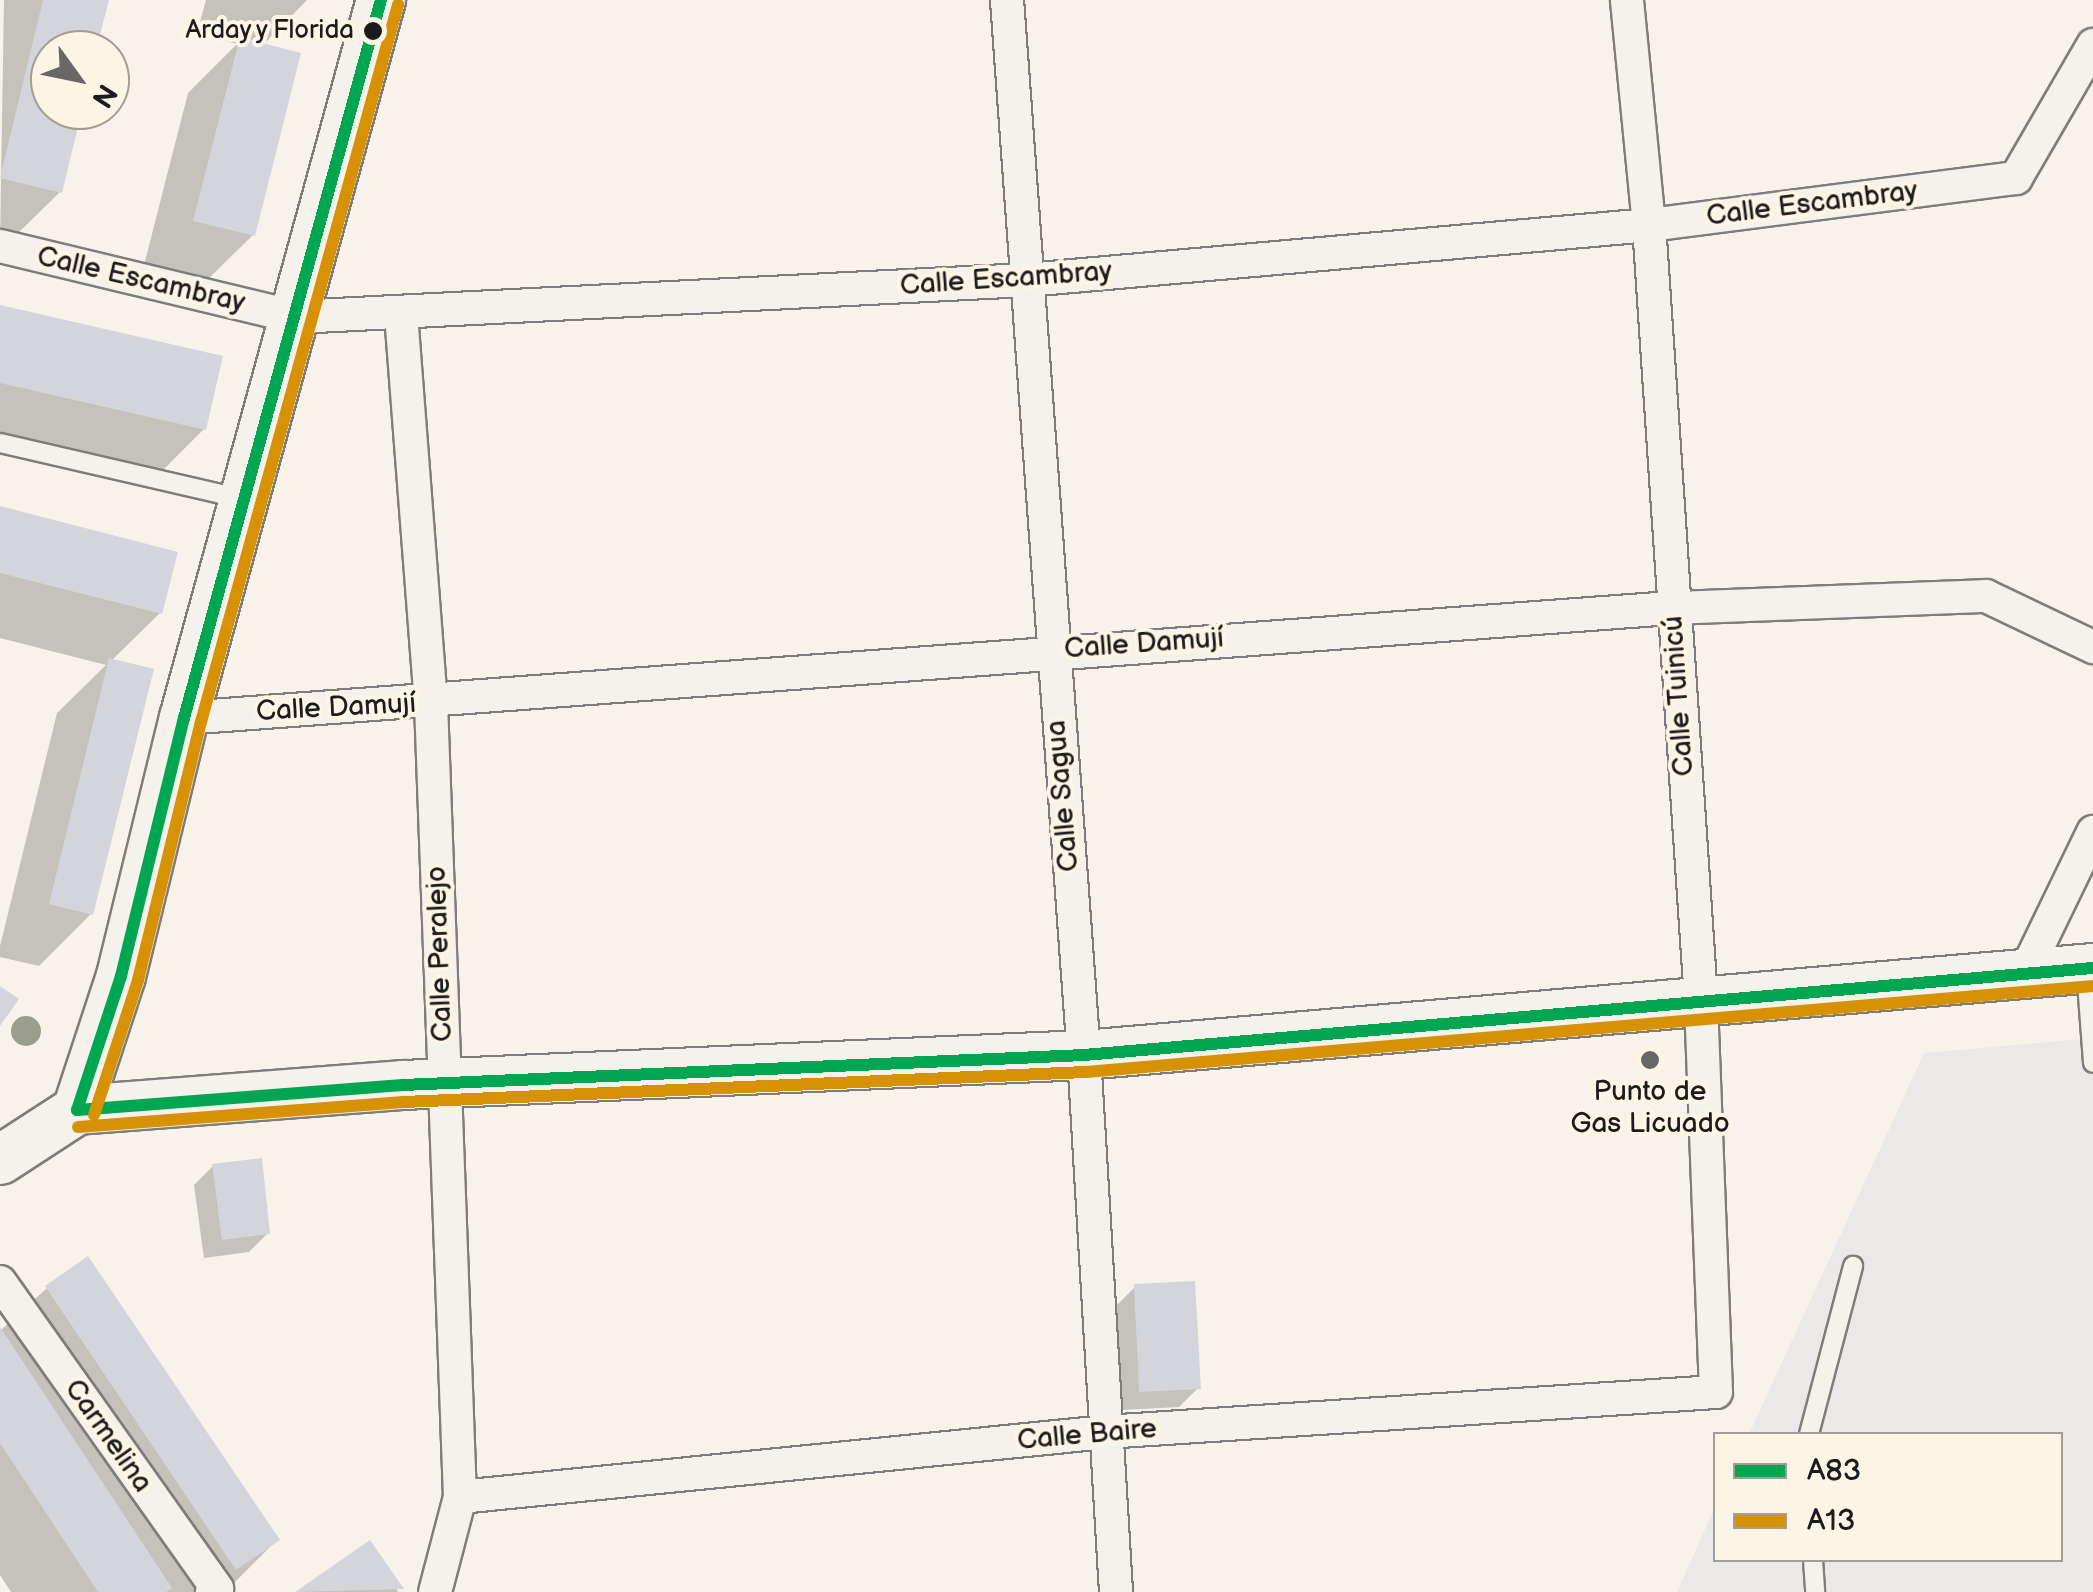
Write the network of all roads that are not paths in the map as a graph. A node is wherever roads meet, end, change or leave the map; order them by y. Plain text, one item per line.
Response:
1 (382, 0) edge
2 (1007, 0) edge
3 (1627, 0) edge
4 (2089, 64) edge
5 (1649, 225) junction
6 (0, 246) edge
7 (1027, 280) junction
8 (400, 314) junction
9 (296, 317) junction
10 (0, 443) edge
11 (245, 499) junction
12 (1673, 608) junction
13 (2093, 647) edge
14 (1051, 650) junction
15 (431, 702) junction
16 (184, 718) junction
17 (2093, 832) edge
18 (2090, 969) edge
19 (2024, 975) junction
20 (1701, 998) junction
21 (1084, 1055) junction
22 (2093, 1063) edge
23 (445, 1084) junction
24 (76, 1110) junction
25 (0, 1160) edge
26 (1853, 1266) dead end
27 (0, 1282) edge
28 (1716, 1392) joint
29 (1105, 1432) junction
30 (1810, 1432) edge
31 (460, 1497) junction
32 (1813, 1562) edge
33 (214, 1590) edge
34 (435, 1592) edge
35 (1116, 1592) edge
36 (1814, 1592) edge

1 - 9 street
2 - 7 street, Calle Sagua
3 - 5 street, Calle Tuinicú
4 - 5 street, Calle Escambray
5 - 7 street, Calle Escambray
5 - 12 street, Calle Tuinicú
6 - 9 street, Calle Escambray
7 - 8 street, Calle Escambray
7 - 14 street, Calle Sagua
8 - 9 street, Calle Escambray
8 - 15 street, Calle Peralejo
9 - 11 street
10 - 11 lane
11 - 16 street
12 - 13 street, Calle Damují
12 - 14 street, Calle Damují
12 - 20 street, Calle Tuinicú
14 - 15 street, Calle Damují
14 - 21 street, Calle Sagua
15 - 16 street, Calle Damují
15 - 23 street, Calle Peralejo
16 - 24 street
17 - 19 street
18 - 19 street
18 - 22 lane
19 - 20 street
20 - 21 street
20 - 28 street, Calle Tuinicú
21 - 23 street
21 - 29 street, Calle Sagua
23 - 24 street
23 - 31 street, Calle Peralejo
24 - 25 street
26 - 30 lane
27 - 33 street, Carmelina
28 - 29 street, Calle Baire
29 - 31 street, Calle Baire
29 - 35 street, Calle Sagua
31 - 34 street, Calle Peralejo
32 - 36 lane

